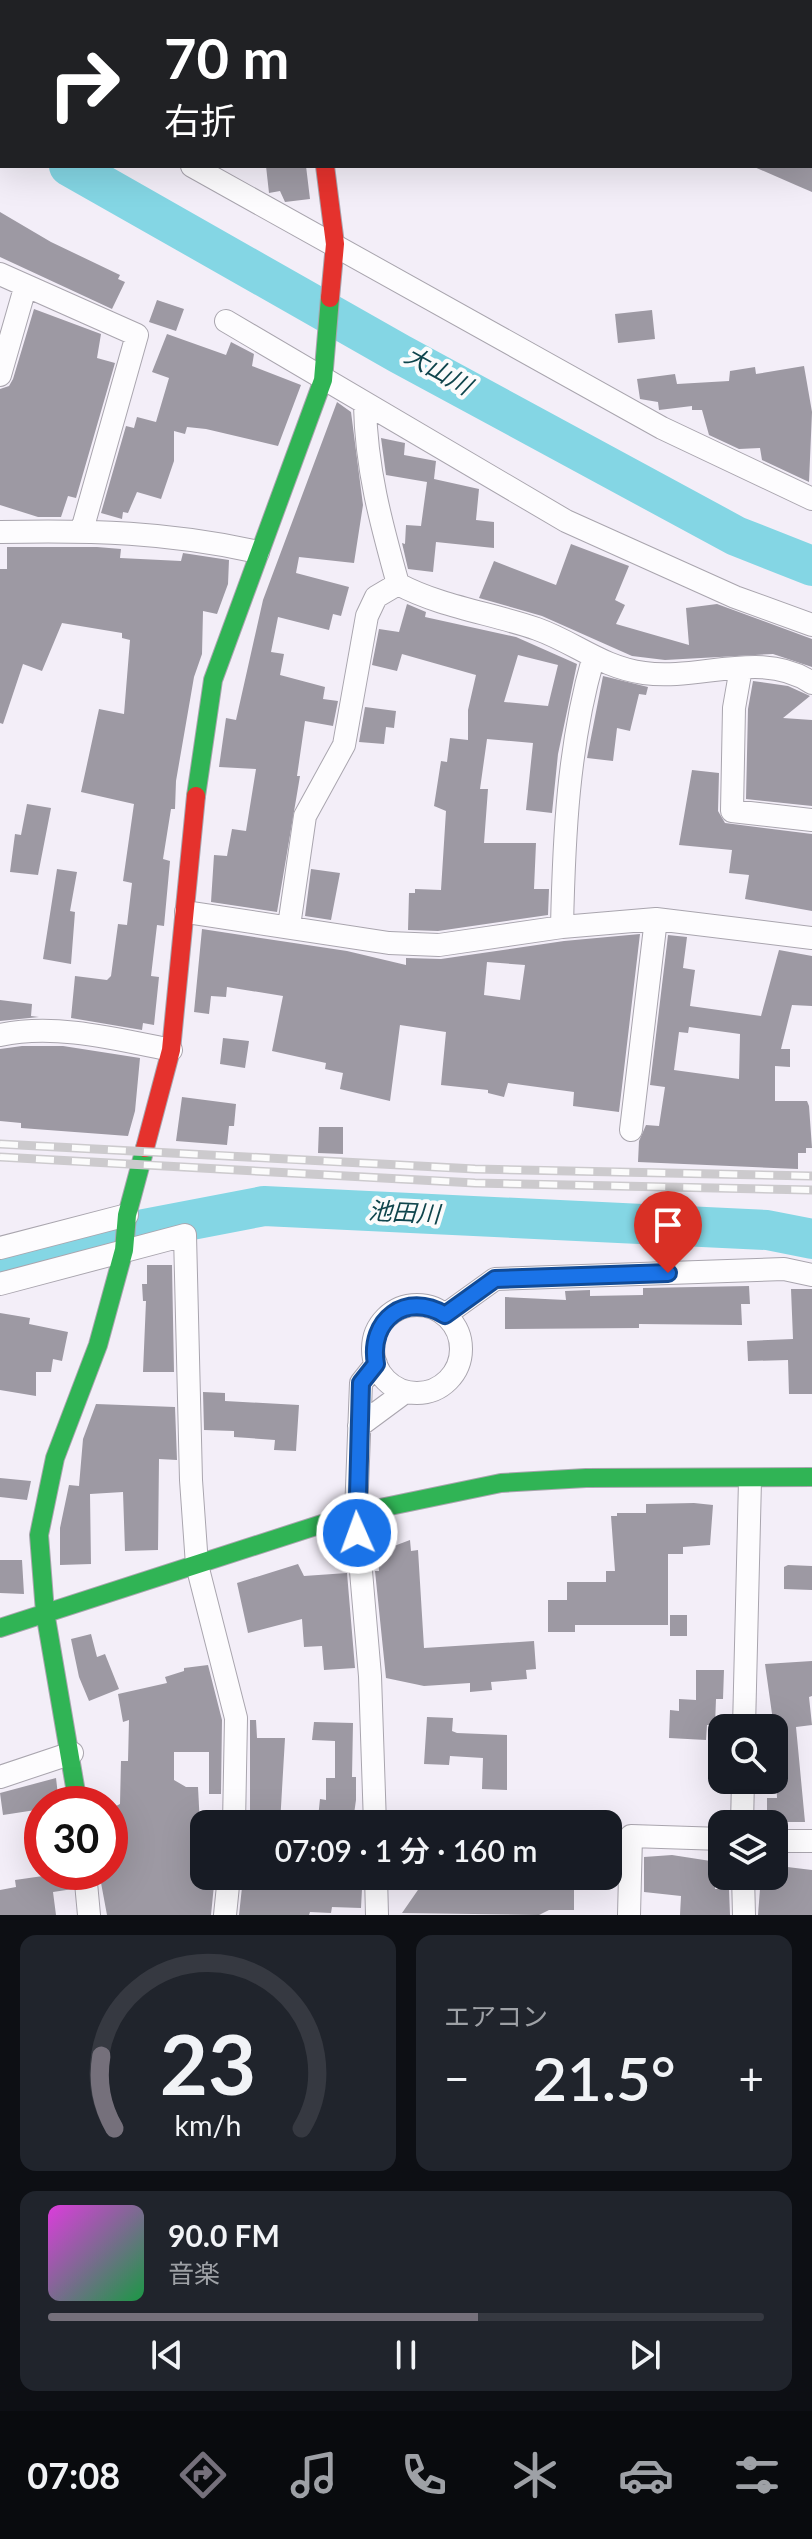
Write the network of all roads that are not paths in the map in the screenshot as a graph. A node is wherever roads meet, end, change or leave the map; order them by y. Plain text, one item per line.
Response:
1 (196, 168) edge
2 (325, 168) edge
3 (335, 245) junction
4 (0, 274) edge
5 (25, 288) junction
6 (226, 321) dead end
7 (0, 375) edge
8 (323, 379) junction
9 (365, 405) junction
10 (812, 499) edge
11 (82, 530) junction
12 (0, 532) edge
13 (258, 552) junction
14 (398, 584) junction
15 (812, 625) edge
16 (593, 659) junction
17 (741, 668) junction
18 (812, 683) edge
19 (812, 820) edge
20 (186, 912) junction
21 (656, 919) junction
22 (289, 926) junction
23 (562, 927) junction
24 (812, 938) edge
25 (0, 1035) edge
26 (171, 1050) junction
27 (631, 1130) dead end
28 (127, 1216) junction
29 (0, 1248) edge
30 (124, 1249) junction
31 (812, 1275) edge
32 (0, 1284) edge
33 (445, 1315) junction
34 (376, 1364) junction
35 (405, 1392) junction
36 (359, 1426) junction
37 (812, 1477) edge
38 (750, 1480) junction
39 (356, 1513) junction
40 (197, 1565) junction
41 (45, 1612) junction
42 (0, 1628) edge
43 (744, 1714) edge
44 (72, 1753) junction
45 (0, 1777) edge
46 (76, 1786) edge
47 (234, 1810) edge
48 (375, 1810) edge
49 (708, 1839) edge
50 (788, 1841) edge
51 (812, 1841) edge
52 (87, 1890) edge
53 (228, 1890) edge
54 (376, 1890) edge
55 (743, 1890) edge
56 (89, 1915) edge
57 (225, 1915) edge
58 (377, 1915) edge
59 (629, 1915) edge
60 (744, 1915) edge

1 - 3 street
2 - 3 street
3 - 8 street
3 - 10 street
4 - 5 street
5 - 7 street
5 - 11 street
6 - 8 street
8 - 9 street
8 - 13 street
9 - 14 street
9 - 15 street
11 - 12 street
11 - 13 street
13 - 20 street
14 - 16 street
14 - 22 street
16 - 17 street
16 - 23 street
17 - 18 street
17 - 19 street
20 - 22 street
20 - 26 street
21 - 23 street
21 - 24 street
21 - 27 street
22 - 23 street
25 - 26 street
26 - 28 street
28 - 29 street
28 - 30 street
30 - 32 street
30 - 40 street
30 - 41 street
31 - 33 street
33 - 34 street
33 - 35 street
34 - 35 street
34 - 36 street
35 - 36 street
36 - 39 street
37 - 38 street
38 - 39 street
38 - 43 street
39 - 40 street
39 - 48 street
40 - 41 street
40 - 47 street
41 - 42 street
41 - 44 street
44 - 45 street
44 - 46 street
49 - 59 street
50 - 51 street
52 - 56 street
53 - 57 street
54 - 58 street
55 - 60 street

